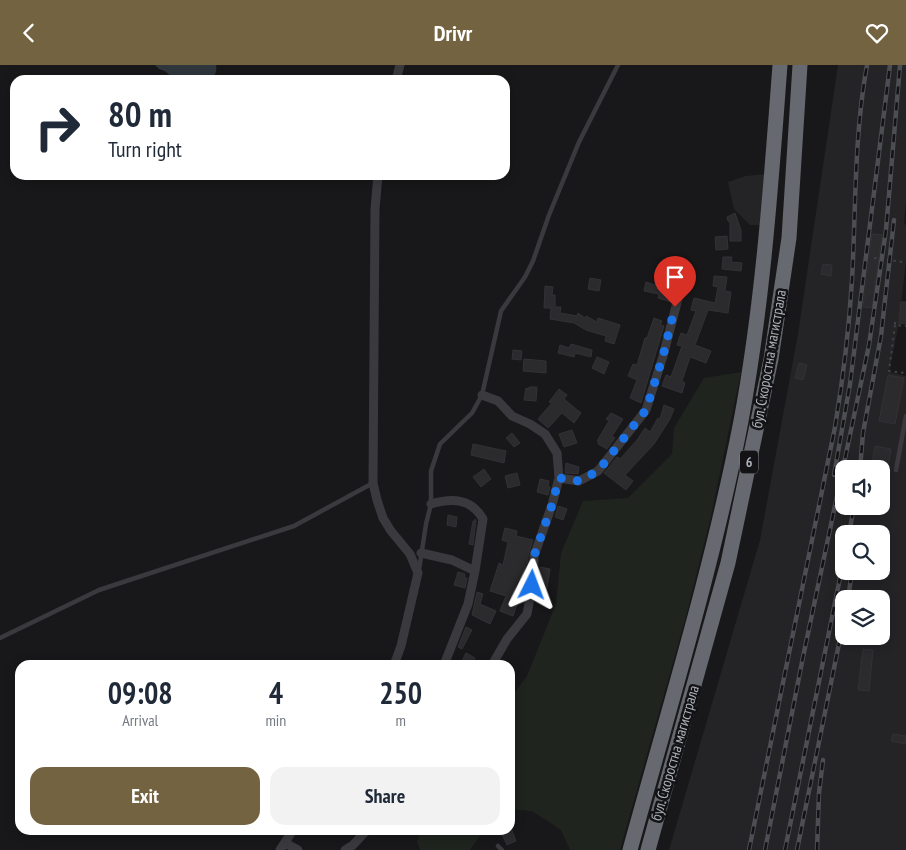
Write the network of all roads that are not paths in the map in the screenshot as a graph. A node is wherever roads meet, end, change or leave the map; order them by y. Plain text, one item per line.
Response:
1 (618, 65) edge
2 (780, 65) edge
3 (800, 65) edge
4 (378, 180) edge
5 (680, 291) dead end
6 (482, 395) junction
7 (906, 416) edge
8 (896, 470) dead end
9 (559, 478) junction
10 (373, 483) junction
11 (431, 504) junction
12 (421, 553) junction
13 (476, 571) junction
14 (418, 573) junction
15 (0, 638) edge
16 (396, 660) edge
17 (446, 660) edge
18 (495, 660) edge
19 (290, 835) edge
20 (362, 835) edge
21 (282, 846) edge
22 (498, 846) dead end
23 (298, 850) edge
24 (345, 850) edge
25 (502, 850) edge
26 (630, 850) edge
27 (648, 850) edge

1 - 6 lane
2 - 26 highway, бул. Скоростна магистрала / 6
3 - 27 highway, бул. Скоростна магистрала / 6
4 - 10 street
5 - 9 street
6 - 9 street
6 - 11 lane
7 - 8 lane
9 - 18 street
10 - 14 street
10 - 15 lane
11 - 12 lane
11 - 13 street
12 - 13 street
12 - 14 lane
13 - 17 street
14 - 16 street
19 - 21 street
20 - 24 street
21 - 23 street
22 - 25 lane

